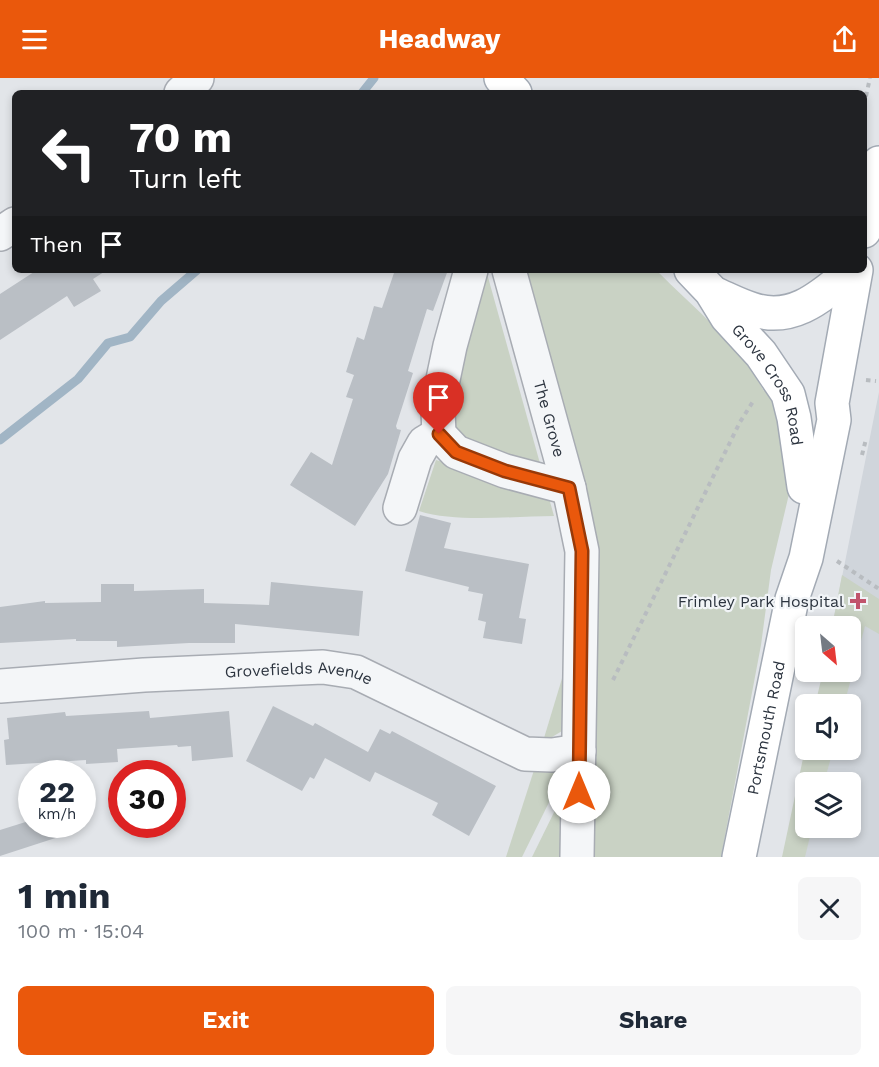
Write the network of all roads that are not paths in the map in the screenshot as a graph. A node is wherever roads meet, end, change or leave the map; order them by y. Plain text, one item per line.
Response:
1 (196, 78) edge
2 (501, 78) edge
3 (184, 90) edge
4 (512, 90) edge
5 (879, 163) edge
6 (867, 217) edge
7 (470, 273) edge
8 (510, 273) edge
9 (850, 273) edge
10 (854, 273) edge
11 (702, 281) edge
12 (832, 403) junction
13 (439, 434) junction
14 (804, 486) junction
15 (569, 488) junction
16 (400, 508) dead end
17 (792, 599) junction
18 (0, 686) edge
19 (579, 751) junction
20 (578, 857) edge
21 (739, 857) edge

1 - 3 street
2 - 4 main road
5 - 6 main road
7 - 13 street
8 - 15 street, The Grove
9 - 11 main road, Grove Cross Road
10 - 12 main road, Portsmouth Road
11 - 14 main road, Grove Cross Road
12 - 14 main road, Portsmouth Road
12 - 17 main road, Portsmouth Road
13 - 15 street
13 - 16 street
14 - 17 main road, Portsmouth Road
15 - 19 street, The Grove
17 - 21 main road, Portsmouth Road
18 - 19 street, Grovefields Avenue
19 - 20 street, The Grove

